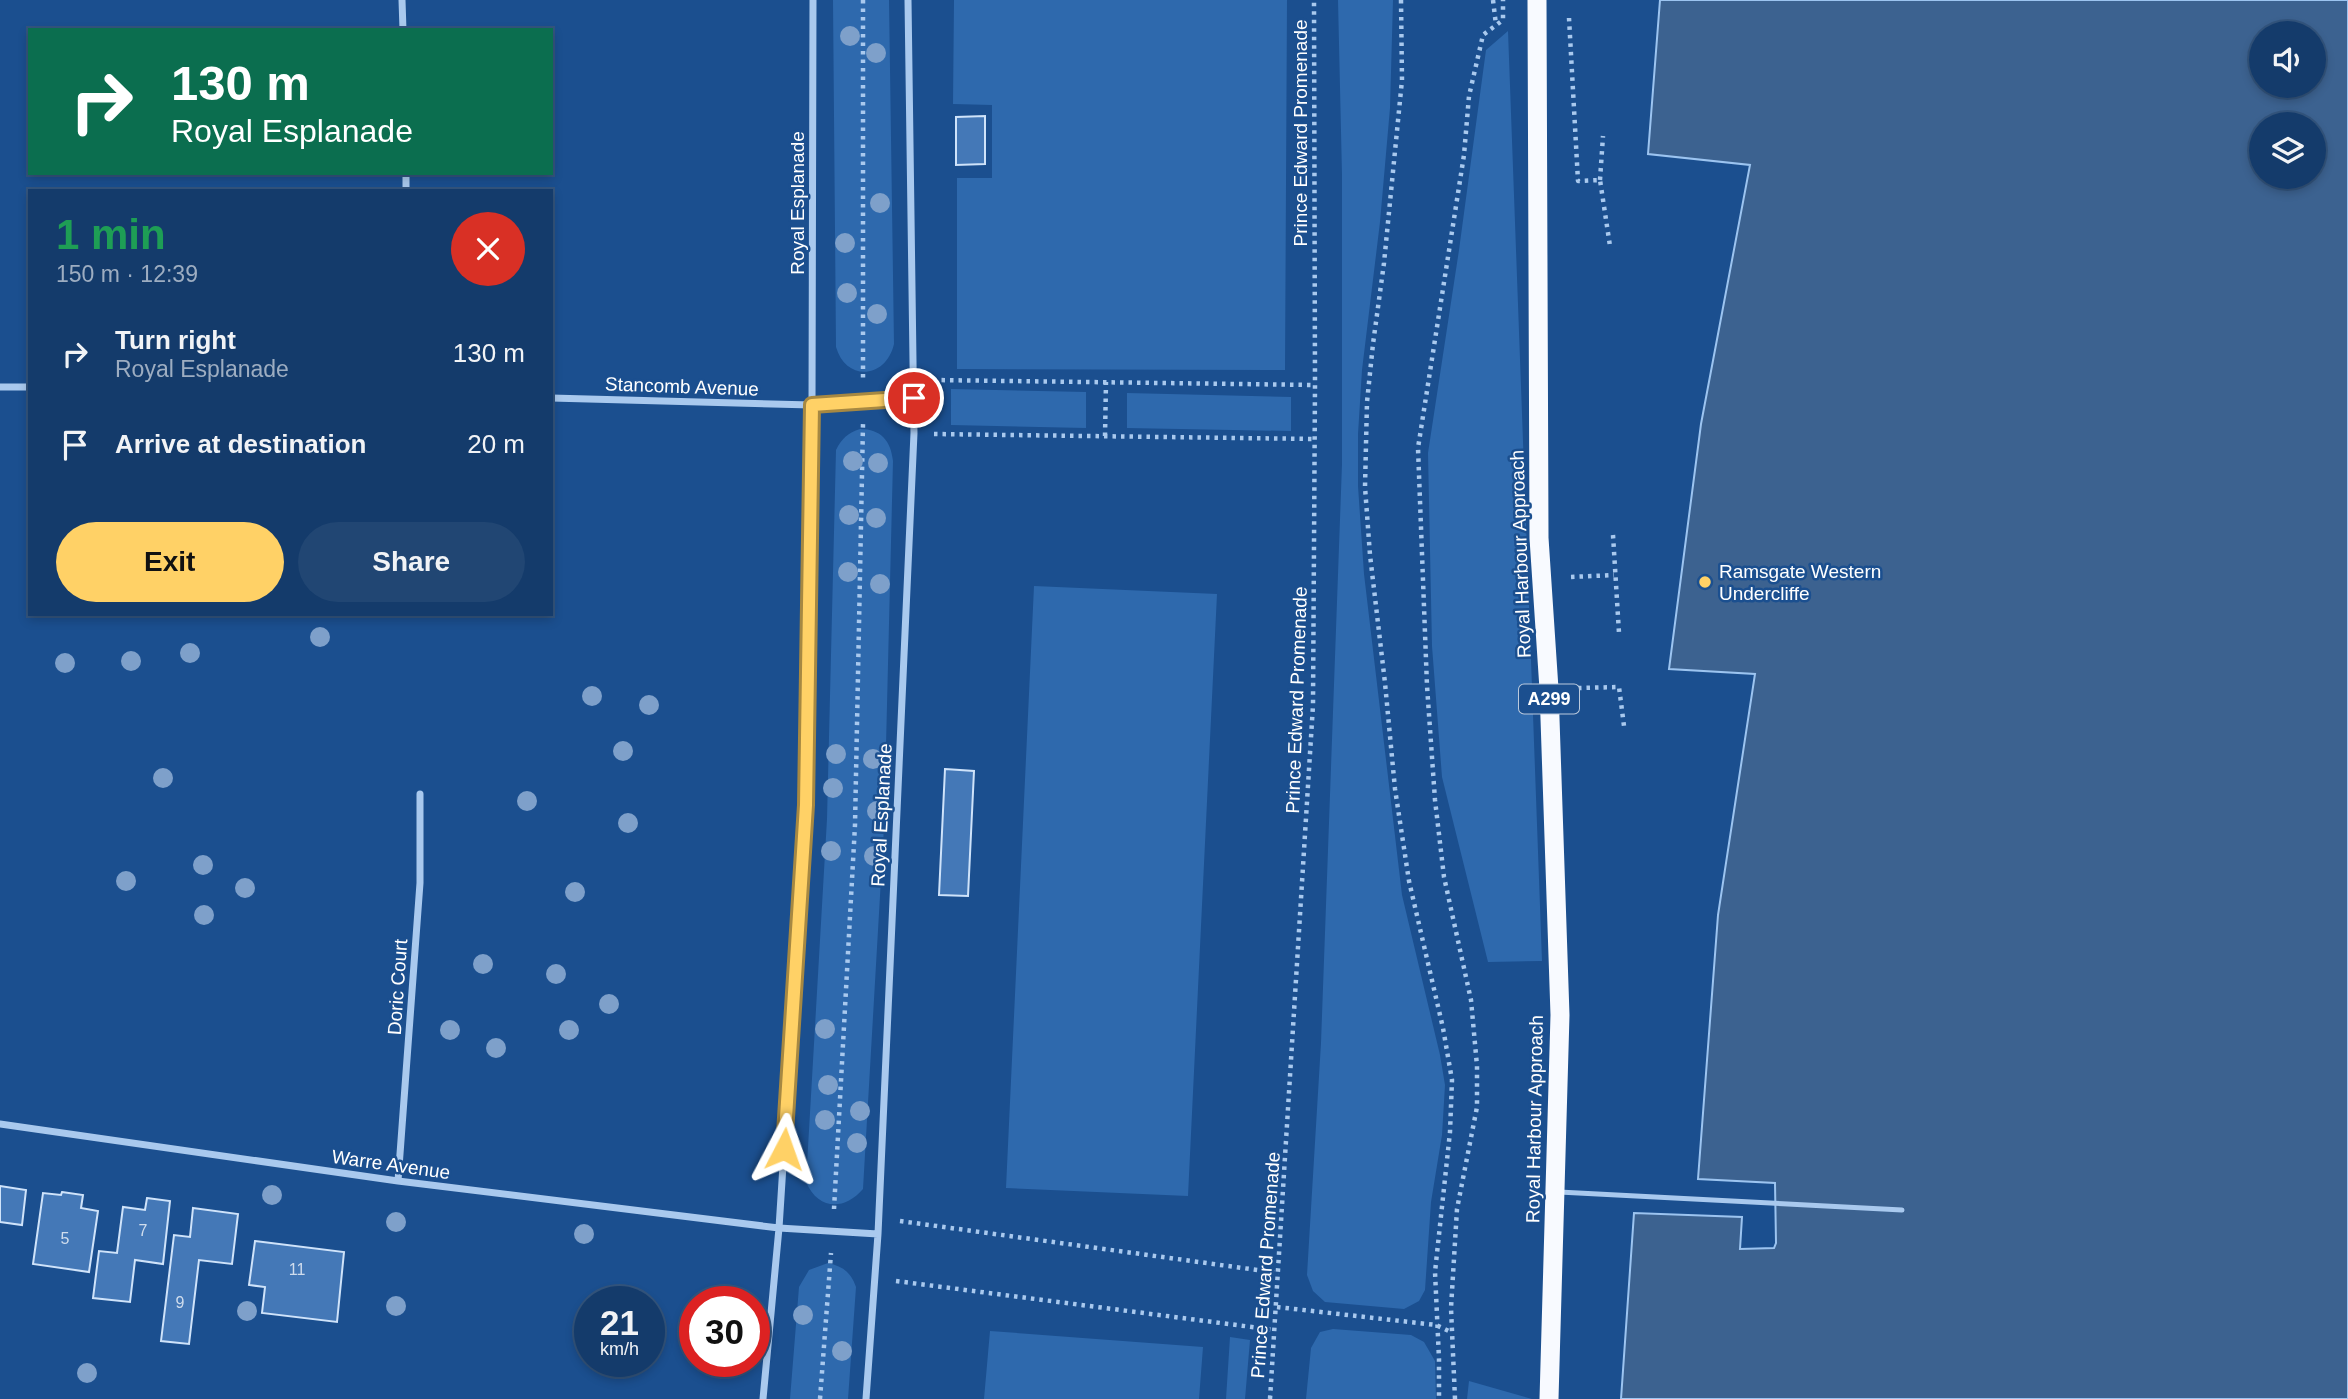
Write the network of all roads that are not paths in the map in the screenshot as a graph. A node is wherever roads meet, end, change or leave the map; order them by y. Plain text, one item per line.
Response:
1 (402, 0) edge
2 (813, 0) edge
3 (908, 0) edge
4 (1537, 0) edge
5 (403, 28) edge
6 (0, 387) edge
7 (28, 387) edge
8 (553, 398) edge
9 (914, 398) junction
10 (812, 405) junction
11 (420, 794) dead end
12 (0, 1124) edge
13 (398, 1181) junction
14 (1556, 1192) junction
15 (1902, 1210) dead end
16 (779, 1228) junction
17 (878, 1234) junction
18 (763, 1399) edge
19 (866, 1399) edge
20 (1549, 1399) edge

1 - 5 street
2 - 10 street, Royal Esplanade
3 - 9 street, Royal Esplanade
4 - 14 highway, Royal Harbour Approach / A299
6 - 7 street
8 - 10 street, Stancomb Avenue
9 - 10 street
9 - 17 street, Royal Esplanade
10 - 16 street, Royal Esplanade
11 - 13 street, Doric Court
12 - 13 street, Warre Avenue
13 - 16 street, Warre Avenue
14 - 15 lane
14 - 20 highway, Royal Harbour Approach / A299
16 - 17 street
16 - 18 street, Royal Esplanade
17 - 19 street, Royal Esplanade

